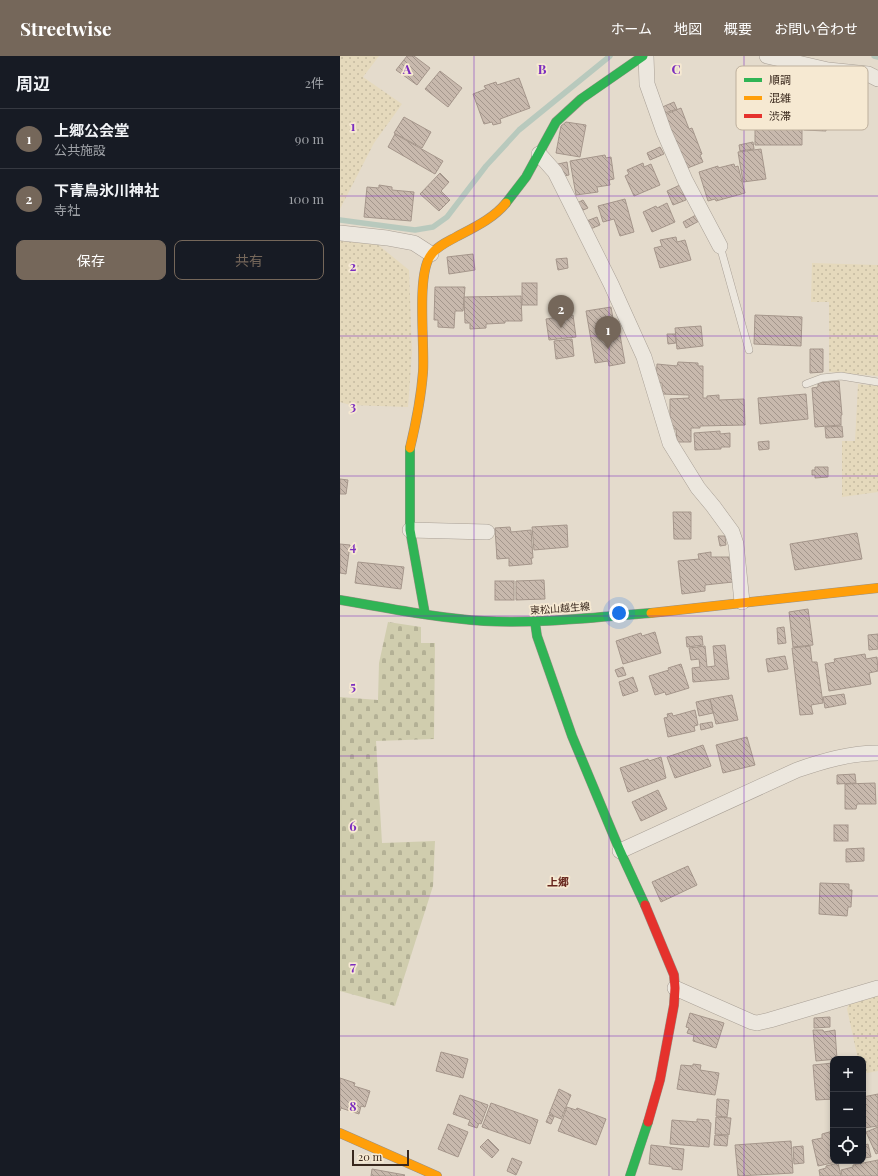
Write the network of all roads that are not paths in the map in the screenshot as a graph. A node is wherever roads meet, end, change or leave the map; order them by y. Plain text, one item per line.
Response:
1 (643, 56) edge
2 (646, 56) edge
3 (767, 56) edge
4 (811, 66) edge
5 (868, 74) edge
6 (878, 79) edge
7 (539, 154) junction
8 (340, 233) edge
9 (720, 246) joint
10 (431, 254) junction
11 (749, 350) dead end
12 (878, 382) edge
13 (806, 384) dead end
14 (410, 530) junction
15 (487, 532) dead end
16 (878, 588) edge
17 (340, 600) edge
18 (742, 602) junction
19 (425, 614) junction
20 (535, 622) junction
21 (878, 753) edge
22 (620, 851) junction
23 (675, 988) junction
24 (878, 988) edge
25 (340, 1133) edge
26 (437, 1176) edge
27 (630, 1176) edge

1 - 7 street
2 - 9 street
3 - 4 street
5 - 6 street
7 - 10 street
7 - 18 street
8 - 10 street
9 - 11 lane
10 - 14 street
12 - 13 lane
14 - 15 street
14 - 19 street
16 - 18 street, 東松山越生線
17 - 19 street, 東松山越生線
18 - 20 street, 東松山越生線
19 - 20 street, 東松山越生線
20 - 22 street
21 - 22 street
22 - 23 street
23 - 24 street
23 - 27 street
25 - 26 street

